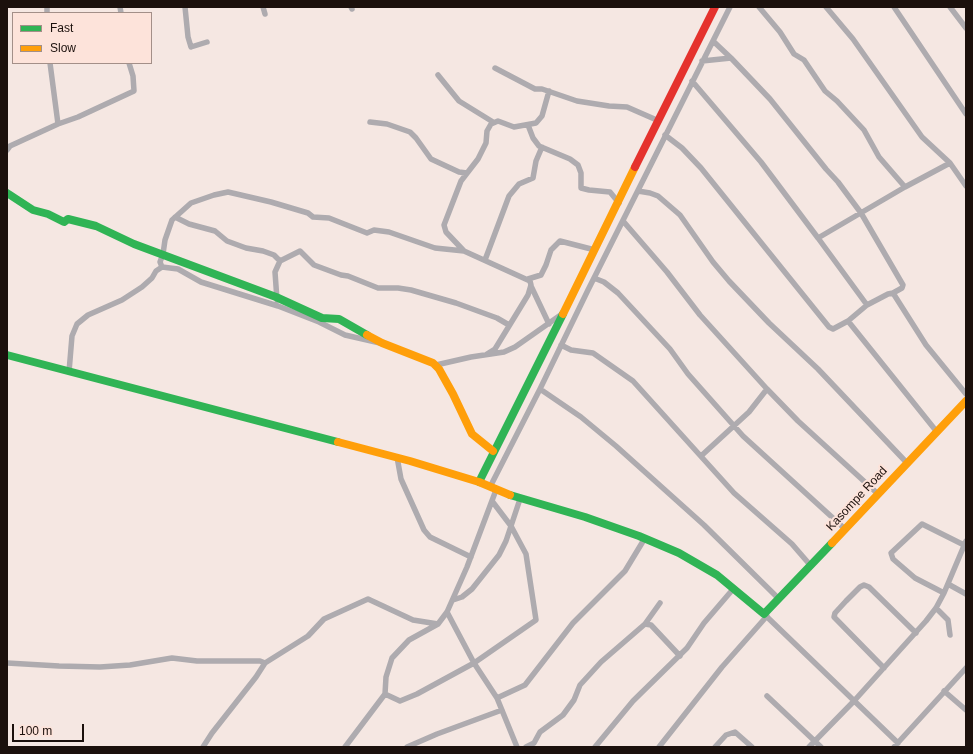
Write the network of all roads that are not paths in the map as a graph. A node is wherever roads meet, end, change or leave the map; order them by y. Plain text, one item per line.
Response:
1 (185, 7) edge
2 (263, 7) edge
3 (715, 7) edge
4 (730, 7) edge
5 (759, 7) edge
6 (826, 7) edge
7 (894, 7) edge
8 (950, 7) edge
9 (265, 14) dead end
10 (966, 28) edge
11 (713, 41) junction
12 (207, 42) dead end
13 (731, 58) junction
14 (702, 61) junction
15 (50, 64) edge
16 (128, 64) edge
17 (495, 68) dead end
18 (438, 75) dead end
19 (692, 81) junction
20 (549, 91) junction
21 (966, 114) edge
22 (659, 121) junction
23 (370, 122) dead end
24 (493, 122) junction
25 (58, 124) junction
26 (528, 125) junction
27 (665, 135) junction
28 (542, 147) junction
29 (7, 150) edge
30 (950, 163) junction
31 (467, 173) junction
32 (966, 186) edge
33 (905, 187) junction
34 (638, 191) junction
35 (7, 193) edge
36 (619, 203) junction
37 (861, 213) junction
38 (176, 217) junction
39 (623, 221) junction
40 (818, 238) junction
41 (595, 250) junction
42 (464, 251) junction
43 (163, 254) junction
44 (485, 260) junction
45 (280, 261) junction
46 (162, 267) junction
47 (594, 278) junction
48 (528, 279) junction
49 (531, 285) junction
50 (893, 293) junction
51 (276, 297) junction
52 (867, 305) junction
53 (278, 306) junction
54 (563, 312) junction
55 (848, 321) junction
56 (549, 324) junction
57 (509, 325) junction
58 (382, 343) junction
59 (560, 344) junction
60 (487, 354) junction
61 (7, 355) edge
62 (436, 365) junction
63 (69, 372) junction
64 (540, 389) junction
65 (767, 389) junction
66 (966, 394) edge
67 (966, 401) edge
68 (734, 426) junction
69 (937, 432) junction
70 (493, 451) junction
71 (701, 456) junction
72 (397, 457) junction
73 (907, 463) junction
74 (479, 482) junction
75 (493, 488) junction
76 (878, 494) junction
77 (520, 499) junction
78 (492, 501) junction
79 (512, 526) junction
80 (845, 529) junction
81 (645, 538) junction
82 (965, 543) edge
83 (471, 557) junction
84 (811, 566) junction
85 (948, 584) junction
86 (734, 588) junction
87 (944, 593) junction
88 (966, 594) edge
89 (779, 599) junction
90 (453, 600) junction
91 (660, 603) dead end
92 (936, 608) junction
93 (447, 612) junction
94 (765, 615) junction
95 (438, 624) junction
96 (645, 624) junction
97 (916, 634) junction
98 (950, 635) dead end
99 (680, 656) junction
100 (7, 663) edge
101 (265, 663) junction
102 (474, 663) junction
103 (884, 668) junction
104 (965, 670) edge
105 (944, 691) junction
106 (385, 694) junction
107 (767, 696) dead end
108 (497, 698) junction
109 (854, 701) junction
110 (502, 710) junction
111 (966, 710) edge
112 (814, 741) junction
113 (896, 745) edge
114 (203, 747) edge
115 (345, 747) edge
116 (407, 747) edge
117 (517, 747) edge
118 (526, 747) edge
119 (595, 747) edge
120 (659, 747) edge
121 (715, 747) edge
122 (752, 747) edge
123 (809, 747) edge
124 (821, 747) edge

1 - 12 street
2 - 9 street
3 - 22 street
4 - 11 street
5 - 33 street
6 - 30 street
7 - 21 street
8 - 10 street
11 - 13 street
11 - 14 street
13 - 14 street
13 - 37 street
14 - 19 street
15 - 25 street
16 - 25 street
17 - 20 street
18 - 24 street
19 - 27 street
19 - 40 street
20 - 22 street
20 - 26 street
22 - 36 street
23 - 31 street
24 - 26 street
24 - 31 street
25 - 29 street
26 - 28 street
27 - 34 street
27 - 55 street
28 - 36 street
28 - 44 street
30 - 32 street
30 - 33 street
31 - 42 street
33 - 37 street
34 - 39 street
34 - 73 street
35 - 43 street
36 - 41 street
37 - 40 street
37 - 50 street
38 - 42 street
38 - 43 street
38 - 45 street
39 - 47 street
39 - 65 street
40 - 52 street
41 - 48 street
41 - 54 street
42 - 44 street
43 - 46 street
43 - 51 street
44 - 48 street
45 - 51 street
45 - 57 street
46 - 53 street
46 - 63 street
47 - 59 street
47 - 68 street
48 - 49 street
49 - 56 street
49 - 57 street
50 - 52 street
50 - 66 street
51 - 53 street
51 - 58 street
52 - 55 street
53 - 58 street
54 - 56 street
54 - 70 street
55 - 69 street
56 - 60 street
57 - 60 street
58 - 62 street
59 - 64 street
59 - 71 street
60 - 62 street
61 - 63 street
62 - 70 street
63 - 72 street
64 - 75 street
64 - 89 street
65 - 68 street
65 - 76 street
67 - 69 street, Kasompe Road
68 - 71 street
68 - 80 street
69 - 73 street, Kasompe Road
70 - 74 street
71 - 84 street
72 - 74 street
72 - 83 street
73 - 76 street, Kasompe Road
74 - 75 street
75 - 77 street
75 - 78 street
76 - 80 street, Kasompe Road
77 - 79 street
77 - 81 street
78 - 79 street
78 - 83 street
79 - 90 street
79 - 102 street
80 - 84 street, Kasompe Road
81 - 86 street
81 - 108 street
82 - 85 street
82 - 87 street
83 - 90 street
84 - 89 street, Kasompe Road
85 - 87 street
85 - 88 street
86 - 94 street
86 - 99 street
87 - 92 street
89 - 94 street, Kasompe Road
90 - 93 street
91 - 96 street
92 - 97 street
92 - 98 street
93 - 95 street
93 - 102 street
94 - 109 street
94 - 120 street
95 - 101 street
95 - 106 street
96 - 99 street
96 - 118 street
97 - 103 street
97 - 103 street
99 - 119 street
100 - 101 street
101 - 114 street
102 - 106 street
102 - 108 street
103 - 109 street
104 - 105 street
105 - 111 street
105 - 113 street
106 - 115 street
107 - 112 street
108 - 110 street
109 - 112 street
109 - 113 street
110 - 116 street
110 - 117 street
112 - 123 street
112 - 124 street
121 - 122 street

